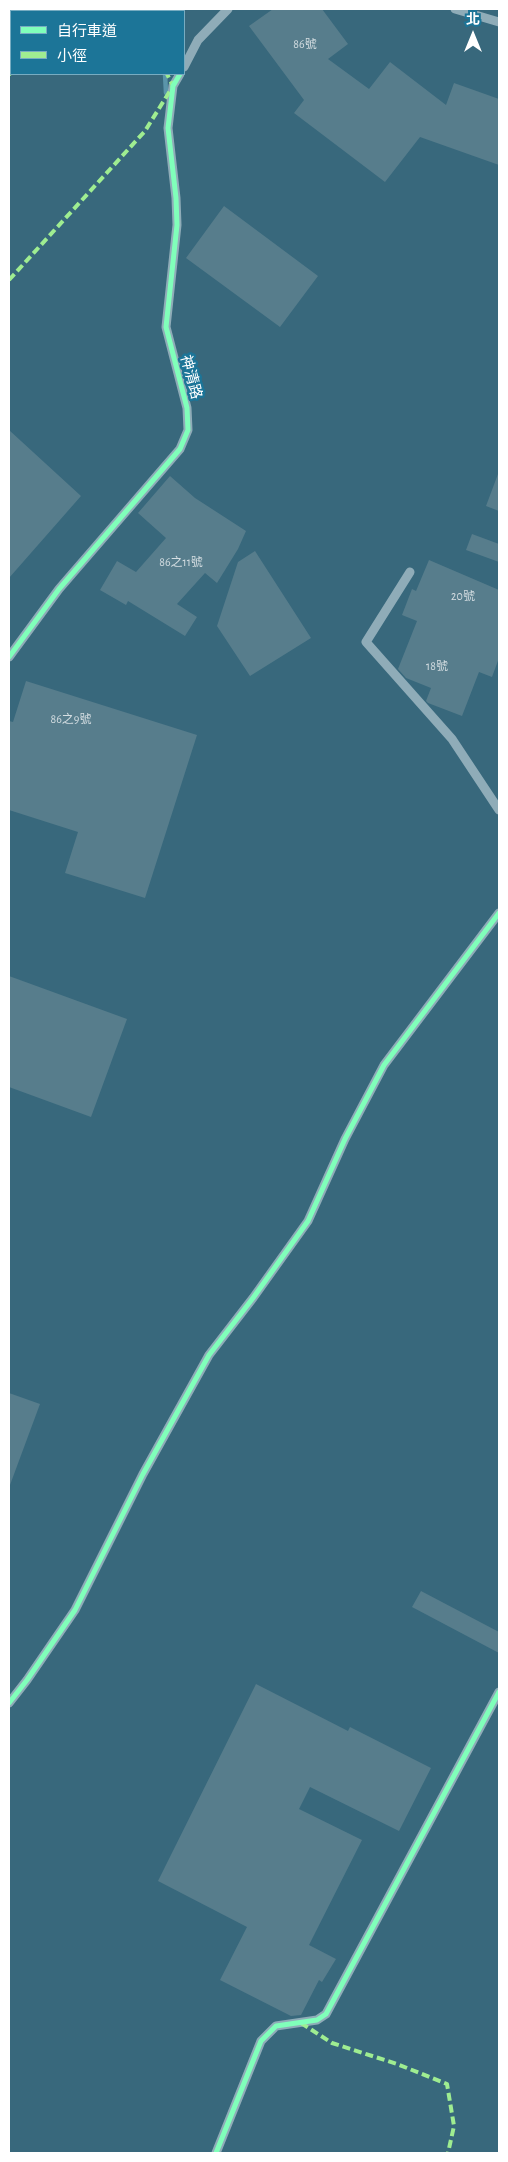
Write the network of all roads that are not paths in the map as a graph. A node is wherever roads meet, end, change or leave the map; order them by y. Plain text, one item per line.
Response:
1 (228, 9) edge
2 (455, 9) edge
3 (499, 22) edge
4 (185, 65) edge
5 (179, 75) edge
6 (410, 572) dead end
7 (9, 657) edge
8 (499, 810) edge
9 (499, 913) edge
10 (499, 1692) edge
11 (9, 1703) edge
12 (216, 2153) edge

1 - 4 street
2 - 3 street
5 - 7 street, 神清路
6 - 8 street
9 - 11 street
10 - 12 street

